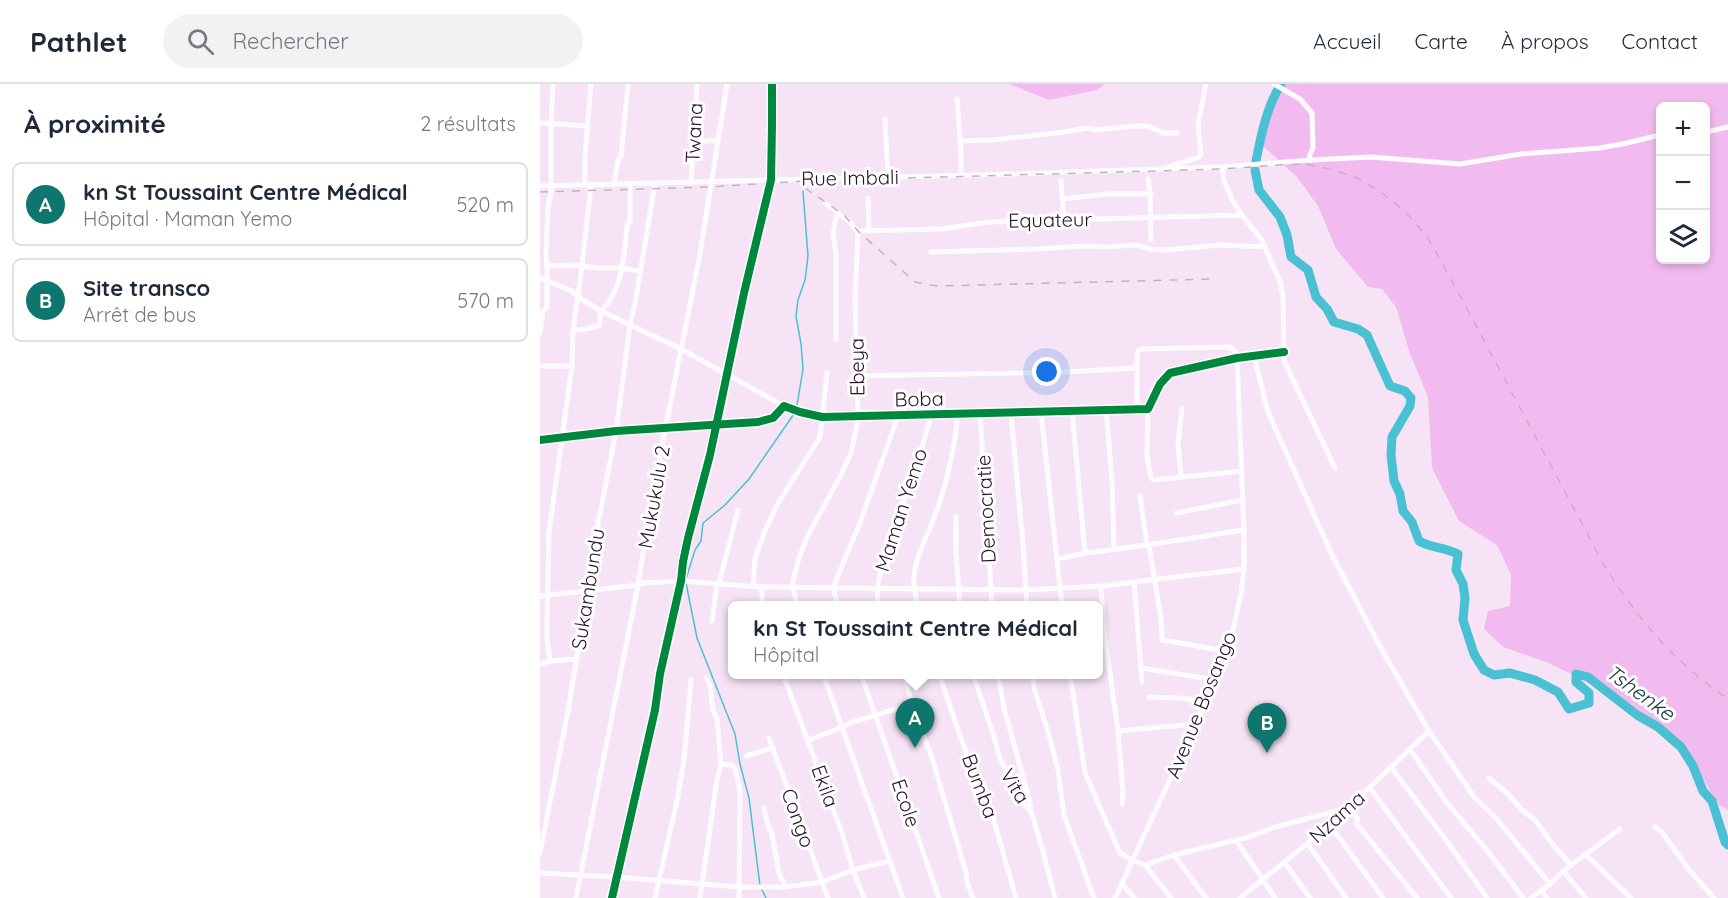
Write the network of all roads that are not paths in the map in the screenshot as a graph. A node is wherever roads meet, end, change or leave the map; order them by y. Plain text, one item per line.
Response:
1 (553, 84) edge
2 (591, 84) edge
3 (628, 84) edge
4 (697, 84) edge
5 (727, 84) edge
6 (772, 84) edge
7 (1206, 84) edge
8 (1275, 85) edge
9 (957, 99) dead end
10 (885, 119) dead end
11 (540, 123) edge
12 (551, 124) junction
13 (588, 126) junction
14 (1728, 128) edge
15 (1710, 131) edge
16 (1177, 133) dead end
17 (1656, 136) edge
18 (718, 140) junction
19 (960, 141) junction
20 (692, 142) junction
21 (1311, 160) junction
22 (1222, 167) junction
23 (1160, 169) junction
24 (960, 176) junction
25 (888, 178) junction
26 (1148, 179) dead end
27 (771, 180) junction
28 (712, 181) junction
29 (1061, 181) dead end
30 (691, 182) junction
31 (655, 183) junction
32 (614, 184) junction
33 (630, 184) junction
34 (588, 185) junction
35 (540, 186) edge
36 (550, 186) junction
37 (1151, 194) junction
38 (868, 198) dead end
39 (1062, 199) junction
40 (825, 203) dead end
41 (837, 213) junction
42 (1242, 215) junction
43 (1149, 218) junction
44 (1064, 220) junction
45 (858, 231) junction
46 (869, 231) junction
47 (1151, 240) dead end
48 (1265, 247) junction
49 (931, 252) dead end
50 (582, 266) junction
51 (621, 268) junction
52 (547, 269) junction
53 (640, 271) junction
54 (540, 278) edge
55 (547, 282) junction
56 (578, 297) junction
57 (601, 311) junction
58 (630, 325) junction
59 (573, 330) junction
60 (540, 333) edge
61 (836, 339) dead end
62 (681, 348) junction
63 (1284, 352) junction
64 (1254, 356) junction
65 (1237, 358) junction
66 (540, 366) edge
67 (572, 366) junction
68 (1137, 368) junction
69 (827, 373) dead end
70 (726, 374) junction
71 (857, 376) junction
72 (784, 406) junction
73 (1137, 409) junction
74 (1148, 409) junction
75 (1182, 409) dead end
76 (1106, 410) junction
77 (1072, 411) junction
78 (1041, 412) junction
79 (980, 413) junction
80 (1011, 413) junction
81 (958, 414) junction
82 (931, 415) junction
83 (898, 416) junction
84 (822, 417) junction
85 (858, 417) junction
86 (716, 424) junction
87 (667, 428) junction
88 (616, 431) junction
89 (561, 439) junction
90 (540, 440) edge
91 (1335, 468) dead end
92 (1242, 471) junction
93 (1181, 477) junction
94 (1140, 496) dead end
95 (1243, 500) junction
96 (738, 510) dead end
97 (1176, 513) dead end
98 (956, 517) dead end
99 (1244, 530) junction
100 (1148, 545) junction
101 (1114, 549) junction
102 (1085, 553) junction
103 (1057, 559) junction
104 (1244, 569) junction
105 (1155, 580) junction
106 (681, 581) junction
107 (1134, 582) junction
108 (718, 584) junction
109 (638, 585) junction
110 (753, 586) junction
111 (1101, 586) junction
112 (761, 587) junction
113 (793, 588) junction
114 (833, 588) junction
115 (914, 588) junction
116 (876, 589) junction
117 (959, 589) junction
118 (1060, 589) junction
119 (990, 590) junction
120 (1025, 590) junction
121 (585, 591) junction
122 (548, 595) junction
123 (540, 596) edge
124 (762, 601) edge
125 (796, 601) edge
126 (837, 601) edge
127 (877, 601) edge
128 (917, 601) edge
129 (960, 601) edge
130 (991, 601) edge
131 (1026, 601) edge
132 (1061, 601) edge
133 (1102, 601) edge
134 (1103, 615) edge
135 (712, 621) dead end
136 (1226, 651) junction
137 (577, 659) junction
138 (550, 661) junction
139 (540, 664) edge
140 (1141, 668) junction
141 (706, 677) dead end
142 (785, 679) edge
143 (824, 679) edge
144 (862, 679) edge
145 (905, 679) edge
146 (940, 679) edge
147 (974, 679) edge
148 (999, 679) edge
149 (1033, 679) edge
150 (1071, 679) edge
151 (690, 680) dead end
152 (1216, 680) junction
153 (1142, 682) dead end
154 (1149, 697) dead end
155 (1206, 702) junction
156 (912, 704) junction
157 (876, 715) junction
158 (1195, 724) junction
159 (841, 728) junction
160 (1118, 731) junction
161 (1429, 731) junction
162 (769, 738) dead end
163 (808, 741) junction
164 (772, 748) junction
165 (1410, 749) junction
166 (746, 756) dead end
167 (721, 764) junction
168 (1391, 767) junction
169 (1489, 778) dead end
170 (1370, 788) junction
171 (1122, 804) dead end
172 (764, 808) dead end
173 (1348, 808) junction
174 (1031, 811) junction
175 (1330, 825) junction
176 (1655, 827) dead end
177 (1620, 829) dead end
178 (1236, 840) junction
179 (1308, 844) junction
180 (540, 853) edge
181 (1585, 854) junction
182 (1174, 855) junction
183 (1132, 860) junction
184 (890, 861) junction
185 (1285, 862) junction
186 (1145, 865) junction
187 (1572, 865) junction
188 (853, 870) junction
189 (1563, 871) junction
190 (540, 873) edge
191 (580, 875) junction
192 (616, 876) junction
193 (659, 880) junction
194 (1262, 880) junction
195 (822, 882) junction
196 (1122, 883) junction
197 (701, 884) junction
198 (1550, 884) junction
199 (738, 887) junction
200 (786, 887) junction
201 (1542, 891) junction
202 (576, 898) edge
203 (612, 898) edge
204 (655, 898) edge
205 (700, 898) edge
206 (739, 898) edge
207 (828, 898) edge
208 (864, 898) edge
209 (903, 898) edge
210 (939, 898) edge
211 (973, 898) edge
212 (1016, 898) edge
213 (1055, 898) edge
214 (1095, 898) edge
215 (1115, 898) edge
216 (1134, 898) edge
217 (1172, 898) edge
218 (1206, 898) edge
219 (1240, 898) edge
220 (1275, 898) edge
221 (1310, 898) edge
222 (1346, 898) edge
223 (1383, 898) edge
224 (1417, 898) edge
225 (1451, 898) edge
226 (1487, 898) edge
227 (1522, 898) edge
228 (1531, 898) edge
229 (1547, 898) edge
230 (1586, 898) edge
231 (1631, 898) edge
232 (1714, 898) edge

1 - 12 street
2 - 13 street
3 - 32 street
4 - 20 street, Twana
5 - 18 street, Mukukulu 2
6 - 27 street
7 - 23 street
8 - 21 street
9 - 19 street
10 - 25 street
11 - 12 street
12 - 13 street
12 - 36 street
13 - 34 street
14 - 15 street
16 - 19 street
17 - 21 street
18 - 20 street
18 - 28 street, Mukukulu 2
19 - 24 street
20 - 30 street, Twana
21 - 22 street
22 - 23 street
22 - 42 street
23 - 24 street, Rue Imbali
24 - 25 street, Rue Imbali
25 - 27 street, Rue Imbali
26 - 37 street
27 - 28 street, Rue Imbali
27 - 70 street
28 - 30 street, Rue Imbali
28 - 62 street, Mukukulu 2
29 - 39 street
30 - 31 street, Rue Imbali
31 - 33 street, Rue Imbali
31 - 53 street, Sukambundu
32 - 33 street, Rue Imbali
32 - 34 street, Rue Imbali
33 - 51 street
34 - 36 street, Rue Imbali
34 - 50 street
35 - 36 street, Rue Imbali
36 - 52 street
37 - 39 street
37 - 43 street
38 - 46 street
39 - 44 street
40 - 41 street
41 - 45 street
41 - 61 street
42 - 43 street, Equateur
42 - 48 street
43 - 44 street, Equateur
43 - 47 street
44 - 46 street, Equateur
45 - 46 street, Equateur
45 - 71 street, Ebeya
48 - 49 street
48 - 63 street
50 - 51 street
50 - 52 street
50 - 56 street
51 - 53 street
51 - 57 street
52 - 55 street
53 - 58 street, Sukambundu
54 - 55 street, Boba
55 - 56 street, Boba
55 - 60 street
56 - 57 street, Boba
56 - 59 street
57 - 58 street, Boba
57 - 59 street
58 - 62 street, Boba
58 - 88 street, Sukambundu
59 - 67 street
62 - 70 street, Boba
62 - 87 street, Mukukulu 2
63 - 64 street
63 - 91 street
64 - 65 street
64 - 161 street
65 - 68 street
65 - 74 street
65 - 92 street, Avenue Bosango
66 - 67 street
67 - 89 street
68 - 71 street
68 - 73 street
69 - 84 street
70 - 72 street, Boba
70 - 86 street
71 - 85 street, Ebeya
72 - 84 street, Boba
72 - 86 street
73 - 74 street, Boba
73 - 76 street, Boba
74 - 93 street
75 - 93 street
76 - 77 street, Boba
76 - 101 street
77 - 78 street, Boba
77 - 102 street
78 - 80 street, Boba
78 - 103 street
79 - 80 street, Boba
79 - 81 street, Boba
79 - 119 street, Democratie
80 - 120 street
81 - 82 street, Boba
81 - 115 street
82 - 83 street, Boba
82 - 116 street, Maman Yemo
83 - 85 street, Boba
83 - 114 street
84 - 85 street, Boba
84 - 110 street
85 - 113 street, Ebeya
86 - 87 street
86 - 106 street
87 - 88 street
87 - 109 street, Mukukulu 2
88 - 89 street
88 - 121 street, Sukambundu
89 - 90 street
89 - 122 street
92 - 93 street
92 - 95 street, Avenue Bosango
94 - 100 street
95 - 97 street
95 - 99 street, Avenue Bosango
96 - 108 street
98 - 117 street
99 - 100 street
99 - 104 street, Avenue Bosango
100 - 101 street
100 - 105 street
101 - 102 street
102 - 103 street
103 - 118 street
104 - 105 street
104 - 136 street, Avenue Bosango
105 - 107 street
105 - 136 street
106 - 108 street
106 - 109 street
106 - 192 street
107 - 111 street
107 - 140 street
108 - 110 street
108 - 135 street
109 - 121 street
109 - 191 street, Mukukulu 2
110 - 112 street
111 - 118 street
111 - 133 street
112 - 113 street
112 - 124 street
113 - 114 street
113 - 125 street, Ebeya
114 - 116 street
114 - 126 street
115 - 116 street
115 - 117 street
115 - 128 street
116 - 127 street, Maman Yemo
117 - 119 street
117 - 129 street
118 - 120 street
118 - 132 street
119 - 120 street
119 - 130 street, Democratie
120 - 131 street
121 - 122 street
121 - 137 street, Sukambundu
122 - 123 street
122 - 138 street
134 - 160 street
136 - 152 street, Avenue Bosango
137 - 138 street
137 - 180 street, Sukambundu
138 - 139 street
140 - 152 street
140 - 153 street
141 - 167 street
142 - 163 street, Ekila
143 - 159 street
144 - 157 street, Ecole
145 - 156 street
146 - 212 street, Bumba
147 - 174 street, Vita
148 - 174 street
149 - 214 street
150 - 183 street
151 - 193 street
152 - 155 street, Avenue Bosango
154 - 155 street
155 - 158 street, Avenue Bosango
156 - 157 street
156 - 211 street
157 - 159 street
157 - 210 street, Ecole
158 - 160 street
158 - 183 street, Avenue Bosango
159 - 163 street
159 - 184 street
160 - 171 street
161 - 165 street, Nzama
161 - 198 street
162 - 164 street, Congo
163 - 188 street, Ekila
164 - 166 street
164 - 195 street, Congo
165 - 168 street, Nzama
165 - 227 street
167 - 197 street
167 - 199 street
168 - 170 street, Nzama
168 - 226 street
169 - 187 street
170 - 173 street, Nzama
170 - 225 street
172 - 200 street
173 - 175 street, Nzama
173 - 178 street
173 - 224 street
174 - 213 street, Vita
175 - 179 street, Nzama
175 - 223 street
176 - 232 street
177 - 181 street
178 - 182 street
178 - 194 street
179 - 185 street, Nzama
179 - 222 street
181 - 187 street
181 - 231 street
182 - 186 street
182 - 218 street
183 - 186 street
183 - 196 street, Avenue Bosango
184 - 188 street
184 - 209 street
185 - 194 street, Nzama
185 - 221 street
186 - 217 street
187 - 189 street
188 - 195 street
188 - 208 street, Ekila
189 - 198 street
189 - 230 street
190 - 191 street
191 - 192 street
191 - 202 street, Mukukulu 2
192 - 193 street
192 - 203 street
193 - 197 street
193 - 204 street
194 - 219 street, Nzama
194 - 220 street
195 - 200 street
195 - 207 street, Congo
196 - 215 street, Avenue Bosango
196 - 216 street
197 - 199 street
197 - 205 street
198 - 201 street
199 - 200 street
199 - 206 street
201 - 228 street
201 - 229 street

